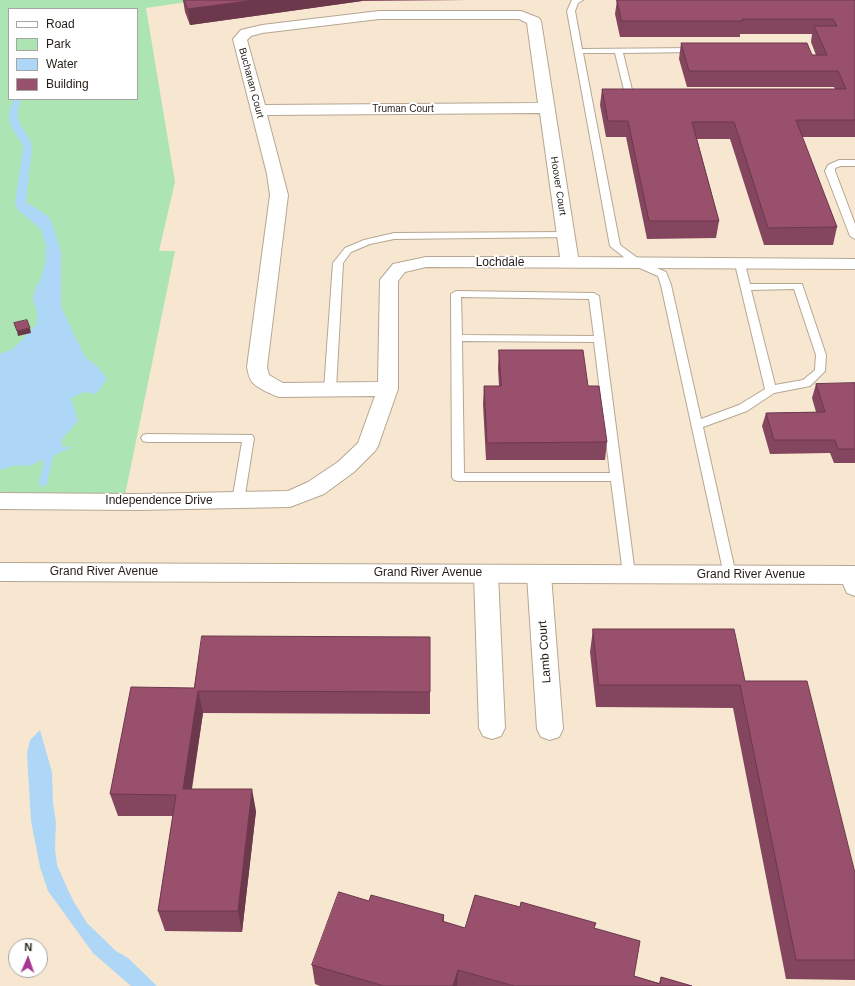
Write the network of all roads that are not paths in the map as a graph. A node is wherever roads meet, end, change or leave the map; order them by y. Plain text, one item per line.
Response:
1 (579, 0) edge
2 (702, 50) edge
3 (579, 51) junction
4 (618, 51) junction
5 (630, 98) edge
6 (547, 108) junction
7 (258, 110) junction
8 (855, 163) edge
9 (566, 235) junction
10 (855, 236) edge
11 (570, 264) junction
12 (638, 264) junction
13 (740, 264) junction
14 (855, 264) edge
15 (746, 287) junction
16 (456, 338) junction
17 (599, 339) junction
18 (330, 389) junction
19 (388, 389) junction
20 (771, 390) junction
21 (697, 425) junction
22 (147, 438) dead end
23 (616, 477) junction
24 (316, 488) joint
25 (0, 501) edge
26 (238, 501) junction
27 (0, 572) edge
28 (486, 574) junction
29 (629, 574) junction
30 (539, 575) junction
31 (730, 575) junction
32 (854, 579) edge
33 (492, 728) dead end
34 (550, 729) dead end

1 - 3 lane
2 - 4 lane
3 - 4 lane
3 - 12 lane
4 - 5 lane
6 - 7 street, Truman Court
6 - 7 street, Buchanan Court
6 - 9 street, Hoover Court
7 - 18 street, Buchanan Court
8 - 10 lane
9 - 11 street, Hoover Court
9 - 18 lane
11 - 12 street, Lochdale
11 - 19 street, Lochdale
12 - 13 street, Lochdale
12 - 21 lane
13 - 14 street, Lochdale
13 - 15 lane
15 - 20 lane
15 - 20 lane
16 - 17 lane
16 - 17 lane
16 - 23 lane
17 - 23 lane
18 - 19 street, Buchanan Court
19 - 24 street, Lochdale
20 - 21 lane
21 - 31 lane
22 - 26 lane
23 - 29 lane
24 - 26 street, Independence Drive
25 - 26 street, Independence Drive
27 - 28 street, Grand River Avenue
28 - 30 street, Grand River Avenue
28 - 33 street
29 - 30 street, Grand River Avenue
29 - 31 street, Grand River Avenue
30 - 34 street, Lamb Court
31 - 32 street, Grand River Avenue

